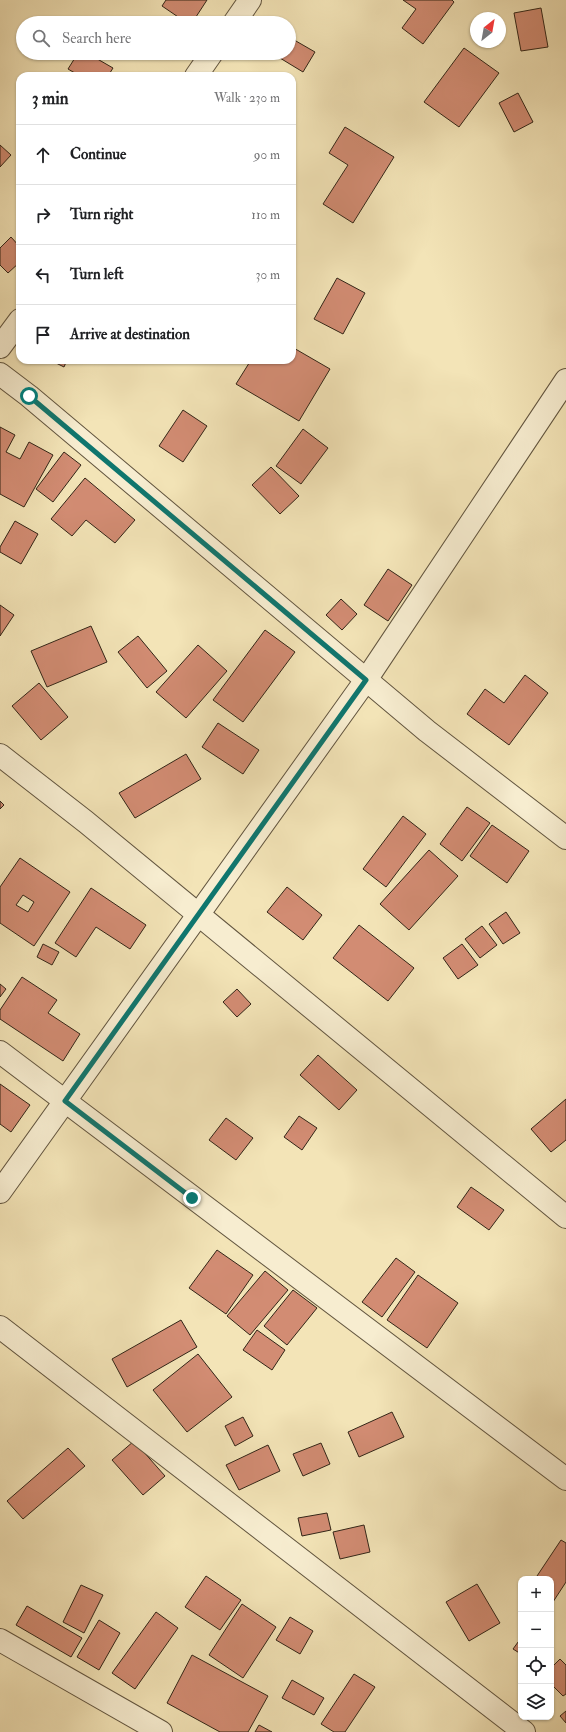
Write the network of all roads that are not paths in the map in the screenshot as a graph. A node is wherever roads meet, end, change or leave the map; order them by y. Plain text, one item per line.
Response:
1 (250, 0) edge
2 (239, 16) edge
3 (207, 60) edge
4 (199, 72) edge
5 (16, 325) edge
6 (0, 347) edge
7 (0, 374) edge
8 (566, 380) edge
9 (366, 680) junction
10 (0, 755) edge
11 (566, 838) edge
12 (198, 915) junction
13 (0, 1052) edge
14 (65, 1101) junction
15 (0, 1192) edge
16 (566, 1217) edge
17 (0, 1327) edge
18 (566, 1479) edge
19 (0, 1640) edge
20 (161, 1732) edge
21 (524, 1732) edge

1 - 2 street
3 - 4 street
5 - 6 street
7 - 9 street
8 - 9 street
9 - 11 street
9 - 12 street
10 - 12 street
12 - 14 street
12 - 16 street
13 - 14 street
14 - 15 street
14 - 18 street
17 - 21 street
19 - 20 street

